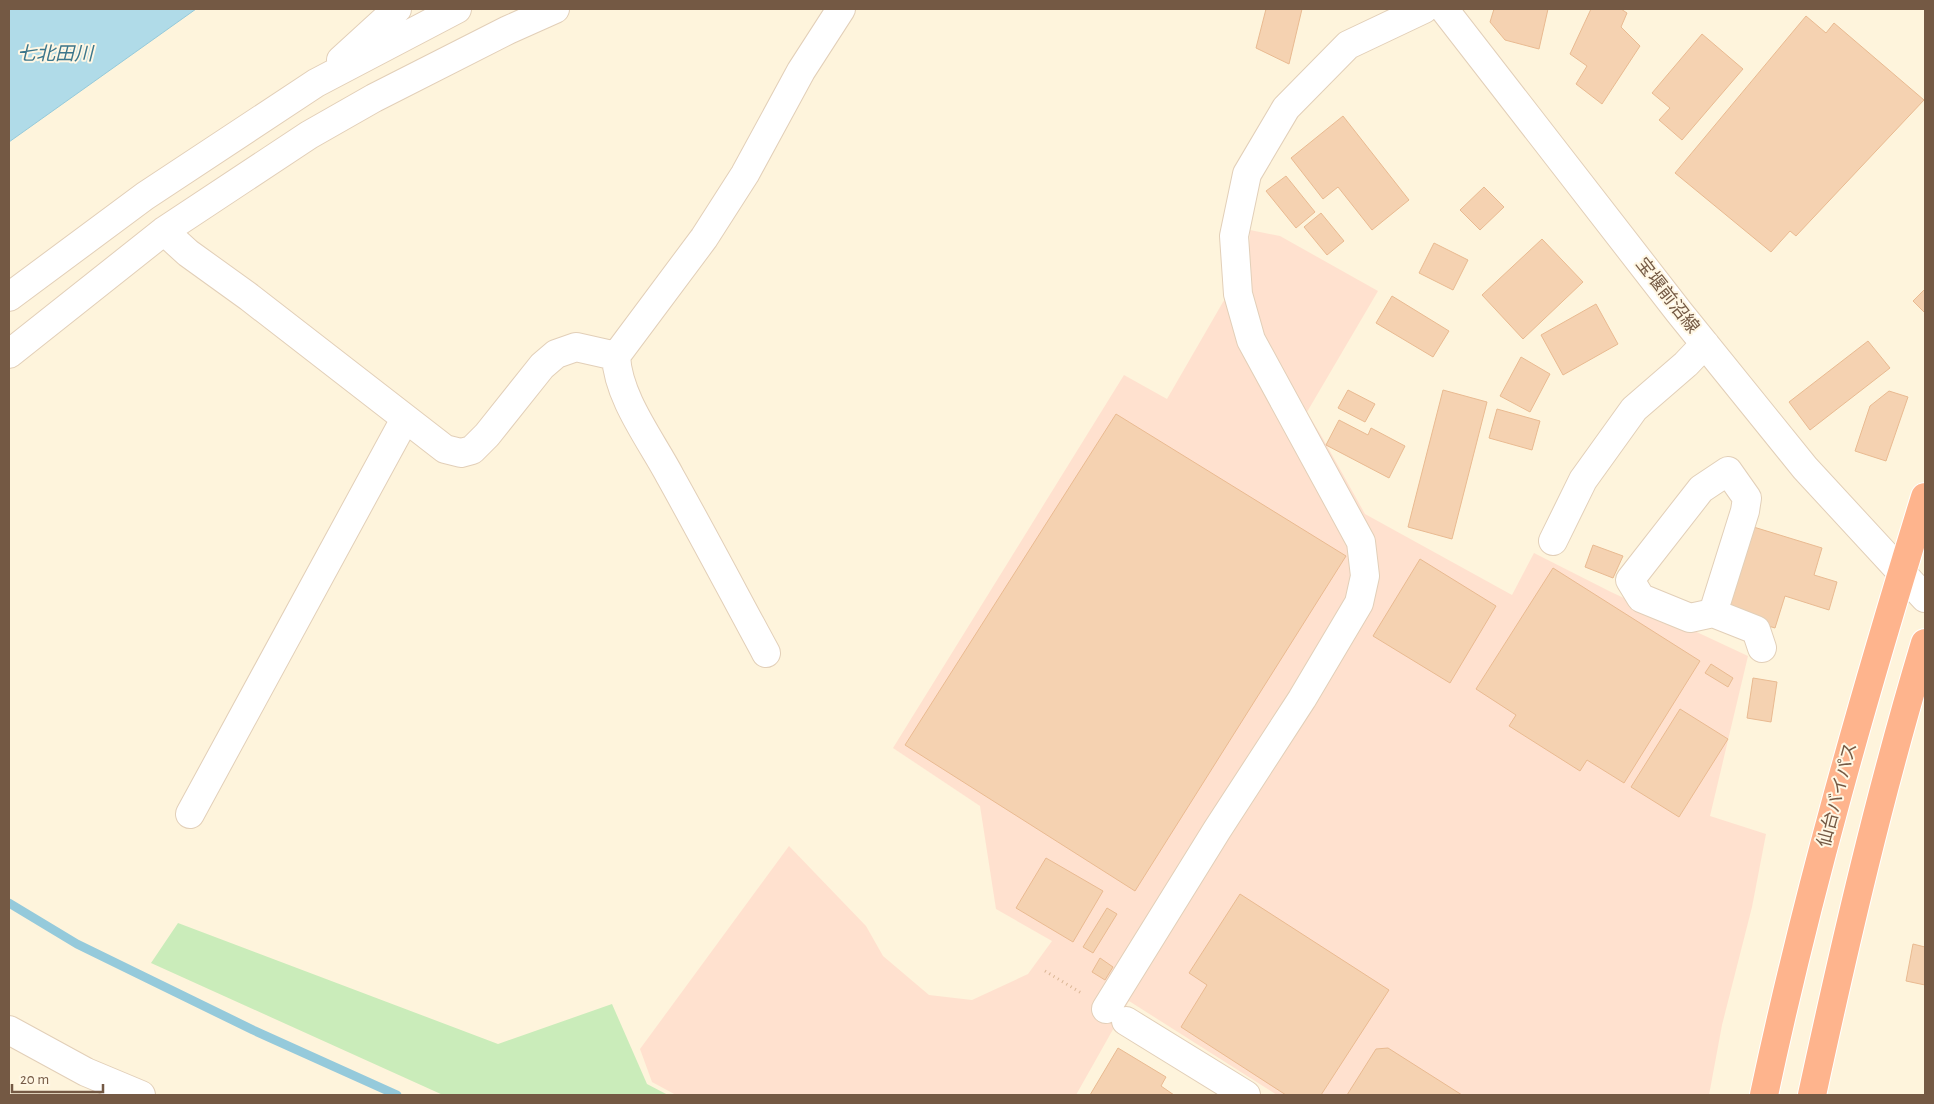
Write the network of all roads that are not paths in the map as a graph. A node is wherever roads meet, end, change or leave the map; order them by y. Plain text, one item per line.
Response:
1 (397, 9) edge
2 (458, 9) edge
3 (555, 9) edge
4 (841, 9) edge
5 (1424, 9) edge
6 (1444, 9) edge
7 (316, 83) junction
8 (164, 231) junction
9 (9, 297) edge
10 (1705, 344) junction
11 (9, 354) edge
12 (616, 356) junction
13 (405, 419) junction
14 (1925, 497) edge
15 (1553, 541) dead end
16 (1902, 573) junction
17 (1925, 598) edge
18 (1713, 613) junction
19 (1925, 643) edge
20 (1762, 648) dead end
21 (766, 654) dead end
22 (190, 814) dead end
23 (9, 1030) edge
24 (142, 1095) edge
25 (1246, 1095) edge
26 (1764, 1095) edge
27 (1812, 1095) edge

1 - 7 street
2 - 7 street
3 - 8 street
4 - 12 street
5 - 25 street
6 - 10 street, 宝堰前沼線
7 - 9 street
8 - 11 street
8 - 13 street
10 - 15 street
10 - 16 street, 宝堰前沼線
12 - 13 street
12 - 21 street
13 - 22 street
14 - 16 highway, 仙台バイパス
16 - 17 street, 宝堰前沼線
16 - 26 highway, 仙台バイパス
18 - 18 street
18 - 20 street
19 - 27 highway
23 - 24 street

